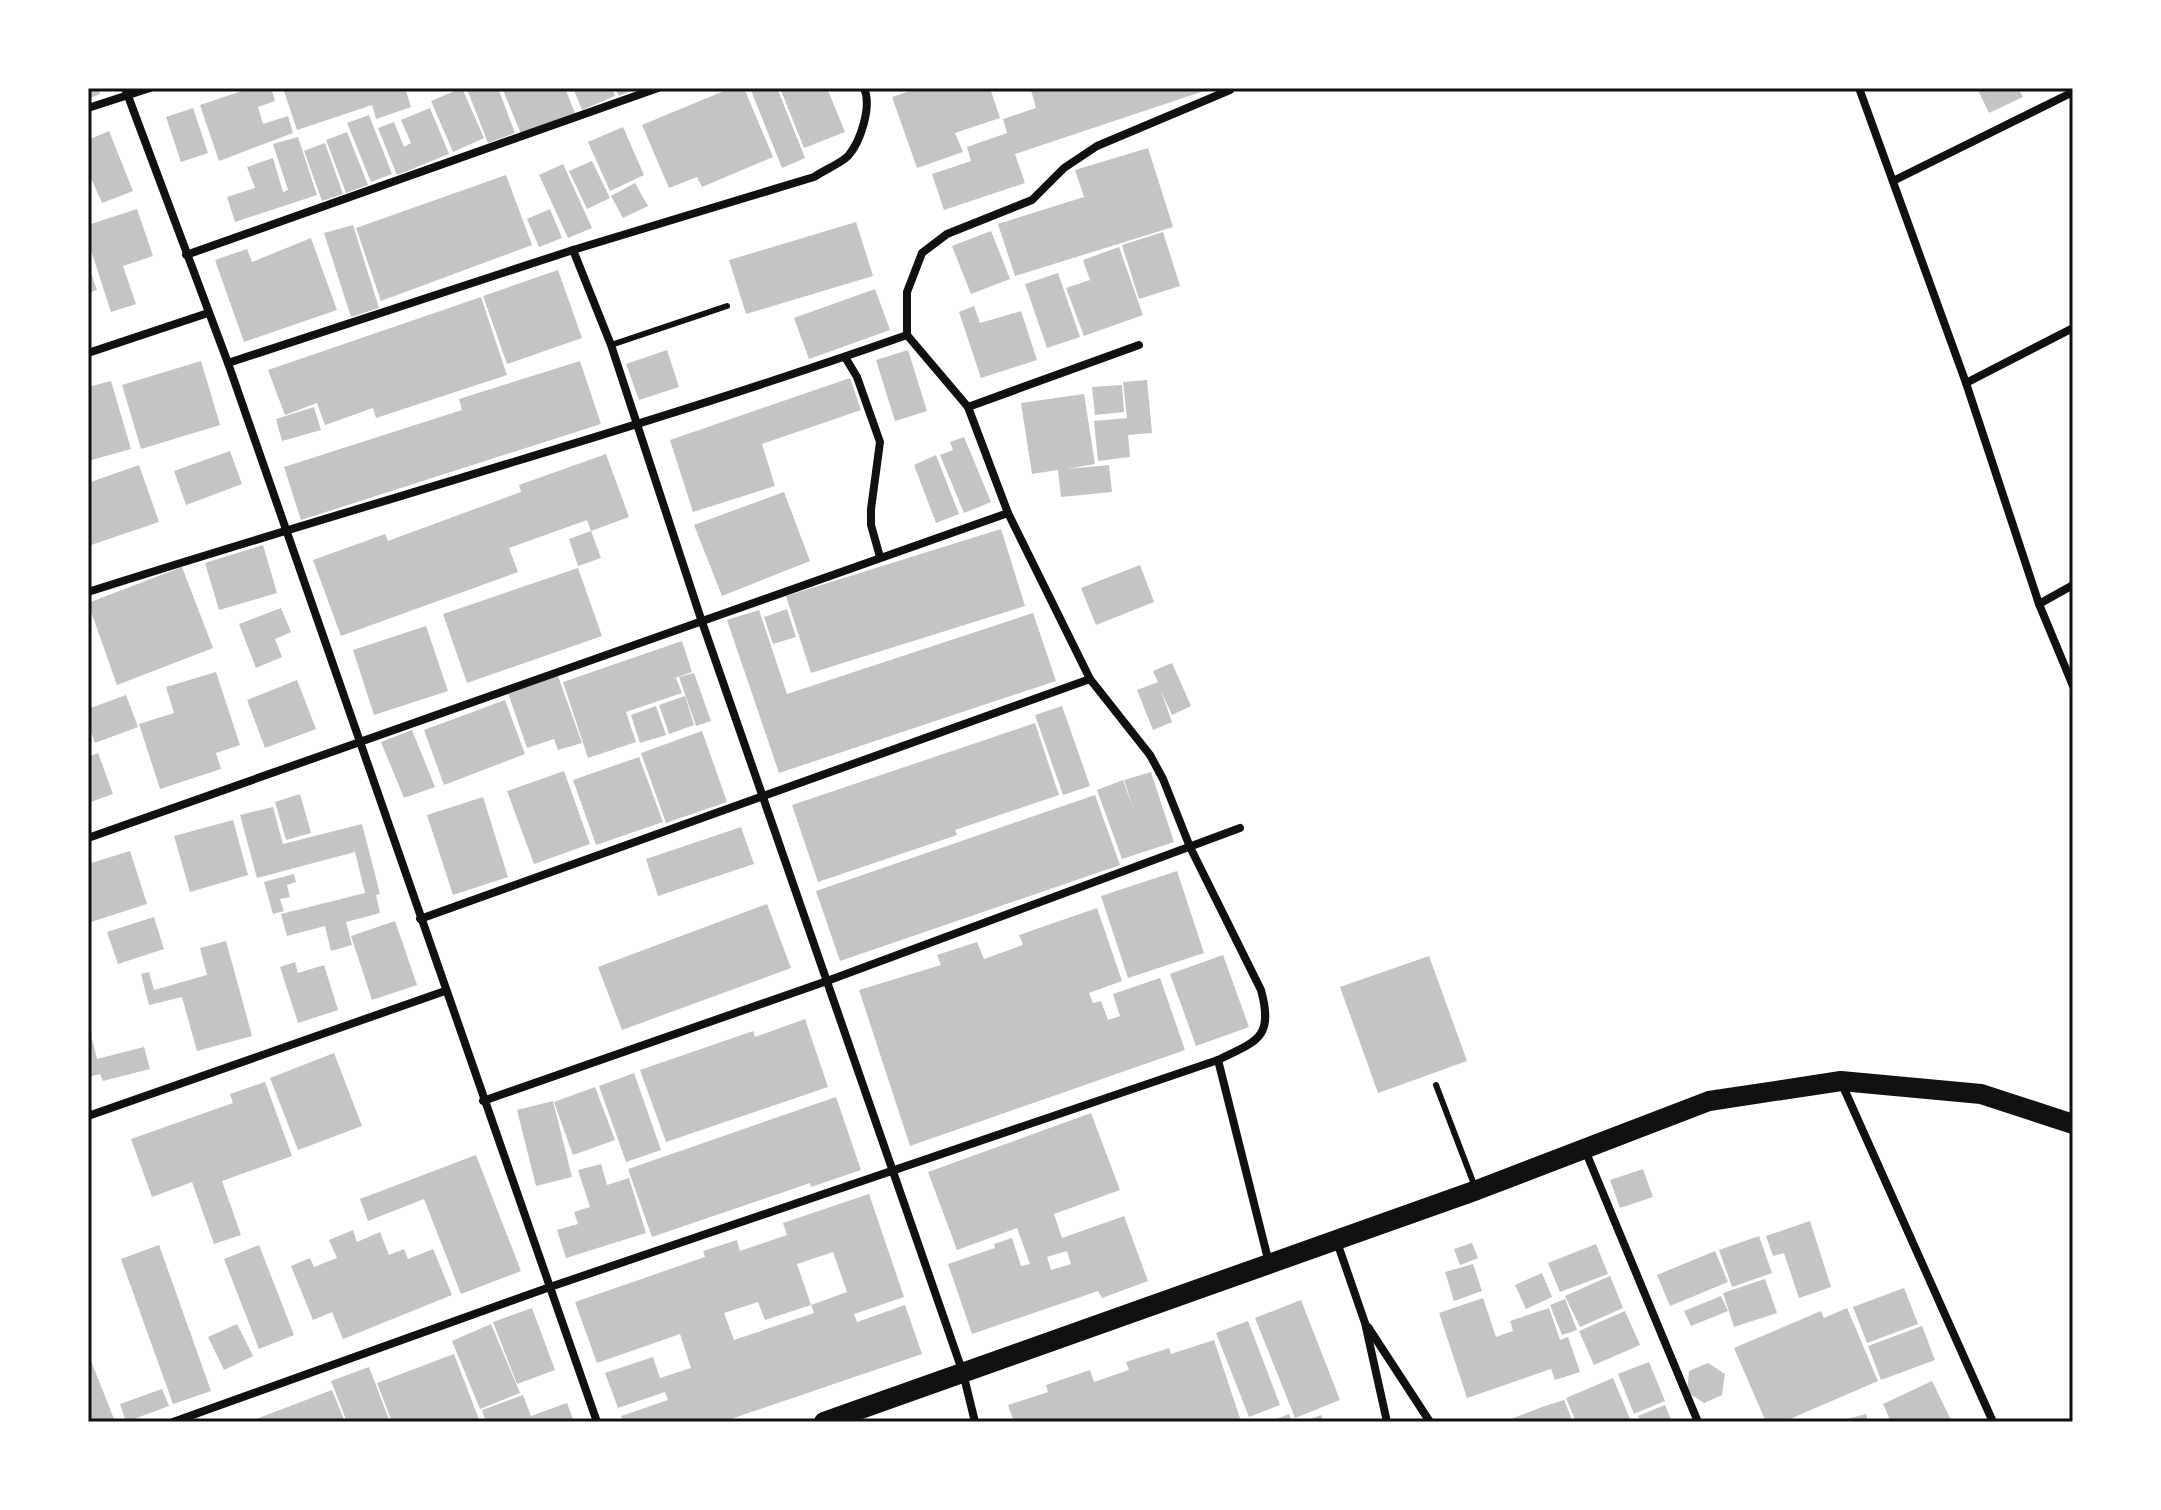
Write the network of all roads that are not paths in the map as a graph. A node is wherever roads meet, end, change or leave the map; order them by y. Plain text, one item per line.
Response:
1 (150, 88) edge
2 (658, 88) edge
3 (878, 88) edge
4 (1859, 88) edge
5 (1230, 90) dead end
6 (865, 91) edge
7 (126, 92) edge
8 (2073, 92) edge
9 (88, 108) edge
10 (1893, 181) junction
11 (573, 250) junction
12 (186, 255) junction
13 (727, 306) dead end
14 (208, 313) junction
15 (2073, 328) edge
16 (907, 335) junction
17 (611, 345) junction
18 (1139, 345) dead end
19 (88, 353) edge
20 (845, 357) junction
21 (228, 363) junction
22 (1966, 383) junction
23 (968, 407) junction
24 (636, 427) junction
25 (1008, 513) junction
26 (286, 529) junction
27 (880, 557) junction
28 (2073, 585) edge
29 (88, 592) edge
30 (2039, 604) junction
31 (701, 619) junction
32 (1090, 679) junction
33 (2073, 686) edge
34 (359, 742) junction
35 (762, 795) junction
36 (1240, 828) dead end
37 (88, 838) edge
38 (1190, 847) junction
39 (420, 919) junction
40 (827, 981) junction
41 (445, 991) junction
42 (1218, 1060) junction
43 (1841, 1081) junction
44 (1436, 1085) dead end
45 (483, 1101) junction
46 (88, 1116) edge
47 (2073, 1124) edge
48 (1585, 1150) junction
49 (893, 1171) junction
50 (1477, 1190) junction
51 (1336, 1240) junction
52 (1269, 1264) junction
53 (550, 1287) junction
54 (1365, 1323) junction
55 (963, 1373) junction
56 (173, 1422) edge
57 (597, 1422) edge
58 (824, 1422) edge
59 (975, 1422) edge
60 (1387, 1422) edge
61 (1430, 1422) edge
62 (1698, 1422) edge
63 (1993, 1422) edge

1 - 7 street
2 - 12 street
3 - 6 street
4 - 10 street
5 - 16 street
6 - 11 street
7 - 9 street
7 - 12 street
8 - 10 street
10 - 22 street
11 - 17 street
11 - 21 street
12 - 14 street
13 - 17 lane
14 - 19 street
14 - 21 street
15 - 22 street
16 - 20 street
16 - 23 street
17 - 24 street
18 - 23 street
20 - 24 street
20 - 27 street
21 - 26 street
22 - 30 street
23 - 25 street
24 - 26 street
24 - 31 street
25 - 27 street
25 - 32 street
26 - 29 street
26 - 34 street
27 - 31 street
28 - 30 street
30 - 33 street
31 - 34 street
31 - 35 street
32 - 35 street
32 - 38 street
34 - 37 street
34 - 39 street
35 - 39 street
35 - 40 street
36 - 38 street
38 - 40 street
38 - 42 street
39 - 41 street
40 - 45 street
40 - 49 street
41 - 45 street
41 - 46 street
42 - 49 street
42 - 52 street
43 - 47 main road
43 - 48 main road
43 - 63 street
44 - 50 lane
45 - 53 street
48 - 50 main road
48 - 62 street
49 - 53 street
49 - 55 street
50 - 51 main road
51 - 52 main road
51 - 54 street
52 - 55 main road
53 - 56 street
53 - 57 street
54 - 60 street
54 - 61 street
55 - 58 main road
55 - 59 street

